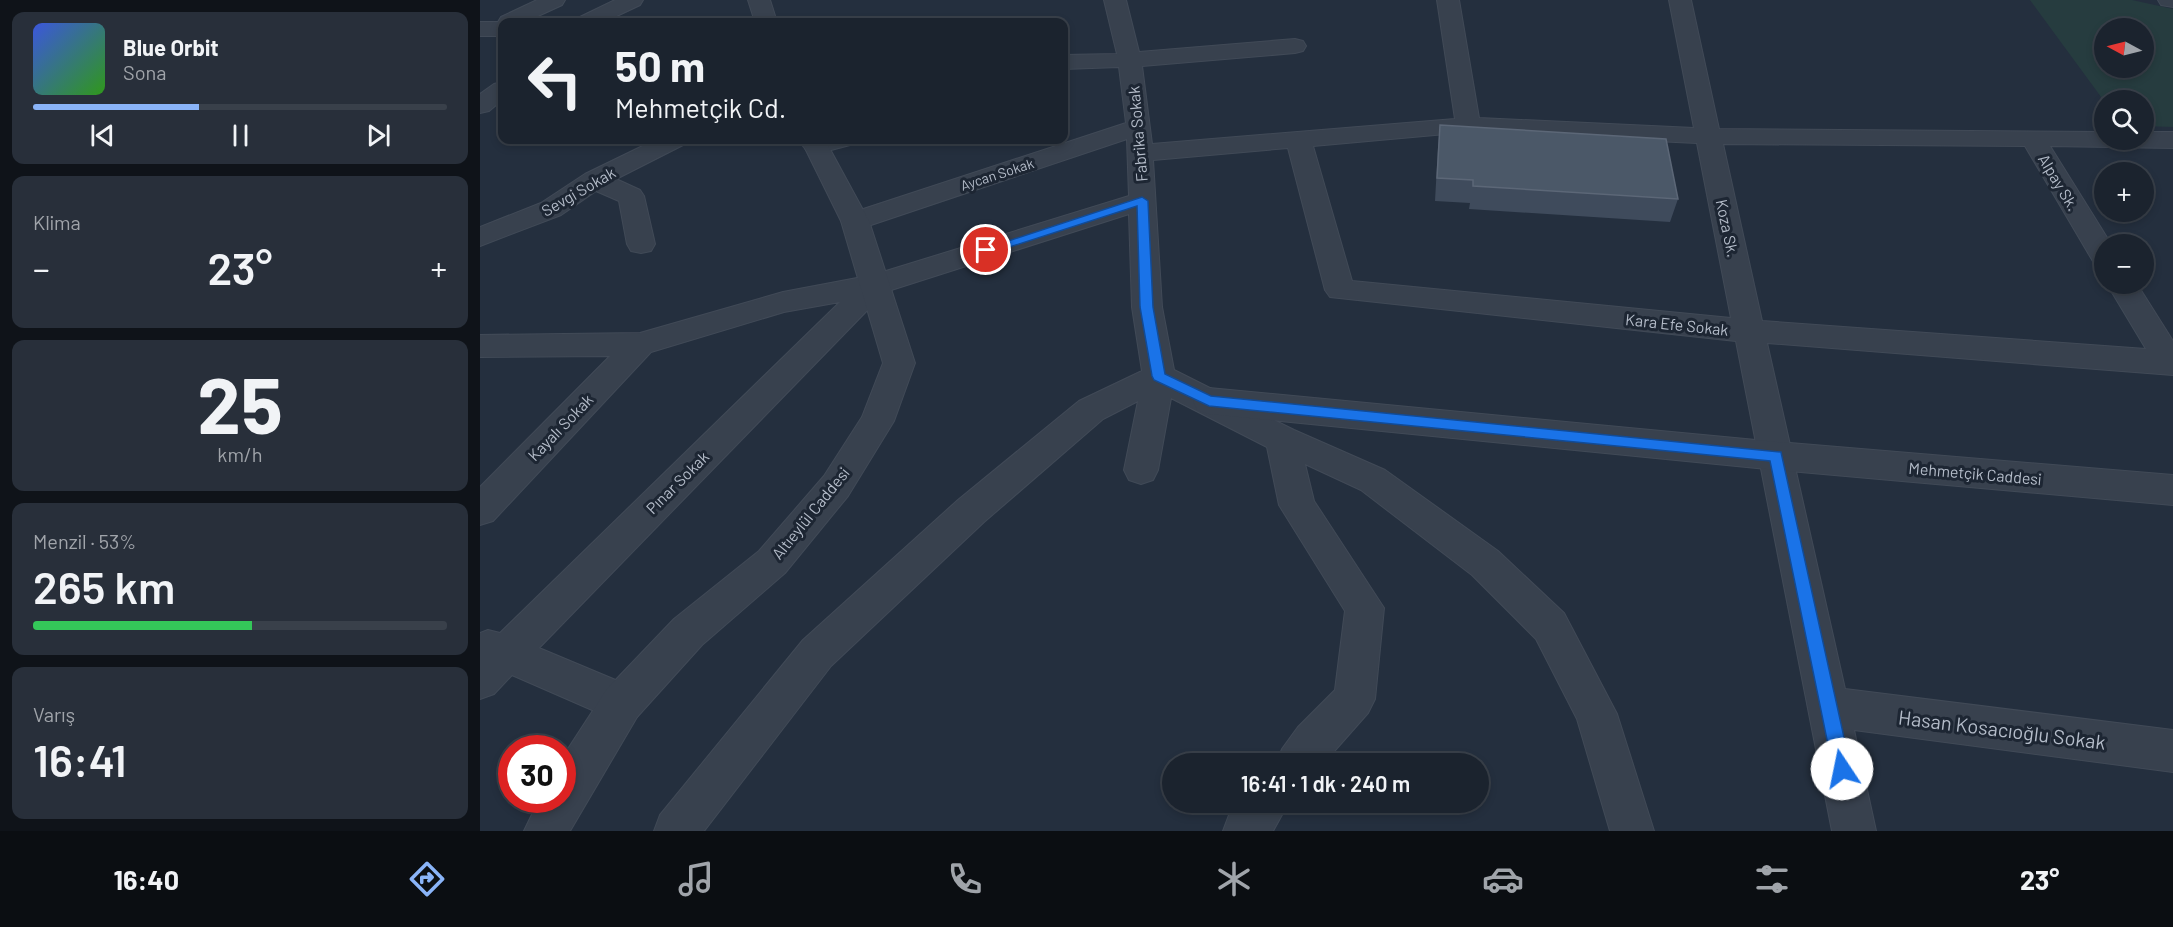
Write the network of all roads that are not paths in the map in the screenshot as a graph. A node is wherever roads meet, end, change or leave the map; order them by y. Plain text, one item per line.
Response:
1 (554, 0) edge
2 (632, 0) edge
3 (759, 0) edge
4 (1115, 0) edge
5 (1448, 0) edge
6 (1680, 0) edge
7 (517, 18) edge
8 (596, 18) edge
9 (765, 18) edge
10 (1295, 46) dead end
11 (1130, 60) junction
12 (1068, 62) edge
13 (498, 92) edge
14 (480, 106) edge
15 (1468, 125) junction
16 (1709, 136) junction
17 (1298, 138) junction
18 (2033, 139) junction
19 (1139, 140) junction
20 (2173, 140) edge
21 (666, 144) edge
22 (824, 144) edge
23 (594, 180) junction
24 (1142, 201) junction
25 (855, 221) junction
26 (480, 237) edge
27 (2094, 240) edge
28 (641, 244) dead end
29 (875, 285) junction
30 (2128, 294) edge
31 (1750, 331) junction
32 (640, 344) junction
33 (483, 347) edge
34 (2171, 363) edge
35 (1159, 376) junction
36 (1209, 401) junction
37 (1282, 439) junction
38 (1776, 456) junction
39 (1141, 470) dead end
40 (2173, 490) edge
41 (480, 510) edge
42 (489, 660) edge
43 (622, 703) junction
44 (1830, 707) junction
45 (2173, 751) edge
46 (1305, 753) edge
47 (576, 777) edge
48 (555, 813) edge
49 (1259, 813) edge
50 (546, 831) edge
51 (676, 831) edge
52 (1245, 831) edge
53 (1632, 831) edge
54 (1854, 831) edge

1 - 7 street
2 - 8 street
3 - 9 street
4 - 11 street, Fabrika Sokak
5 - 15 street
6 - 16 street, Koza Sk.
10 - 11 street
11 - 12 street
11 - 19 street, Fabrika Sokak
13 - 14 street
15 - 16 street, Aycan Sokak
15 - 17 street, Aycan Sokak
16 - 18 street, Aycan Sokak
16 - 31 street, Koza Sk.
17 - 19 street, Aycan Sokak
17 - 31 street, Kara Efe Sokak
18 - 20 street, Aycan Sokak
18 - 27 street, Alpay Sk.
19 - 24 street, Fabrika Sokak
19 - 25 street, Aycan Sokak
21 - 23 street, Sevgi Sokak
22 - 25 street, Altıeylül Caddesi
23 - 26 street, Sevgi Sokak
23 - 28 street
24 - 29 street
24 - 35 street, Fabrika Sokak
25 - 29 street, Altıeylül Caddesi
29 - 32 street
29 - 42 street, Pınar Sokak
29 - 43 street, Altıeylül Caddesi
30 - 34 street
31 - 34 street, Kara Efe Sokak
31 - 38 street, Koza Sk.
32 - 33 street
32 - 41 street, Kayalı Sokak
35 - 36 street
35 - 39 street
35 - 51 street
36 - 37 street
36 - 38 street, Mehmetçik Caddesi
37 - 46 street
37 - 53 street
38 - 40 street, Mehmetçik Caddesi
38 - 44 street, Koza Sk.
42 - 43 street
43 - 47 street, Altıeylül Caddesi
44 - 45 street, Hasan Kosacıoğlu Sokak
44 - 54 street, Koza Sk.
48 - 50 street, Altıeylül Caddesi
49 - 52 street

